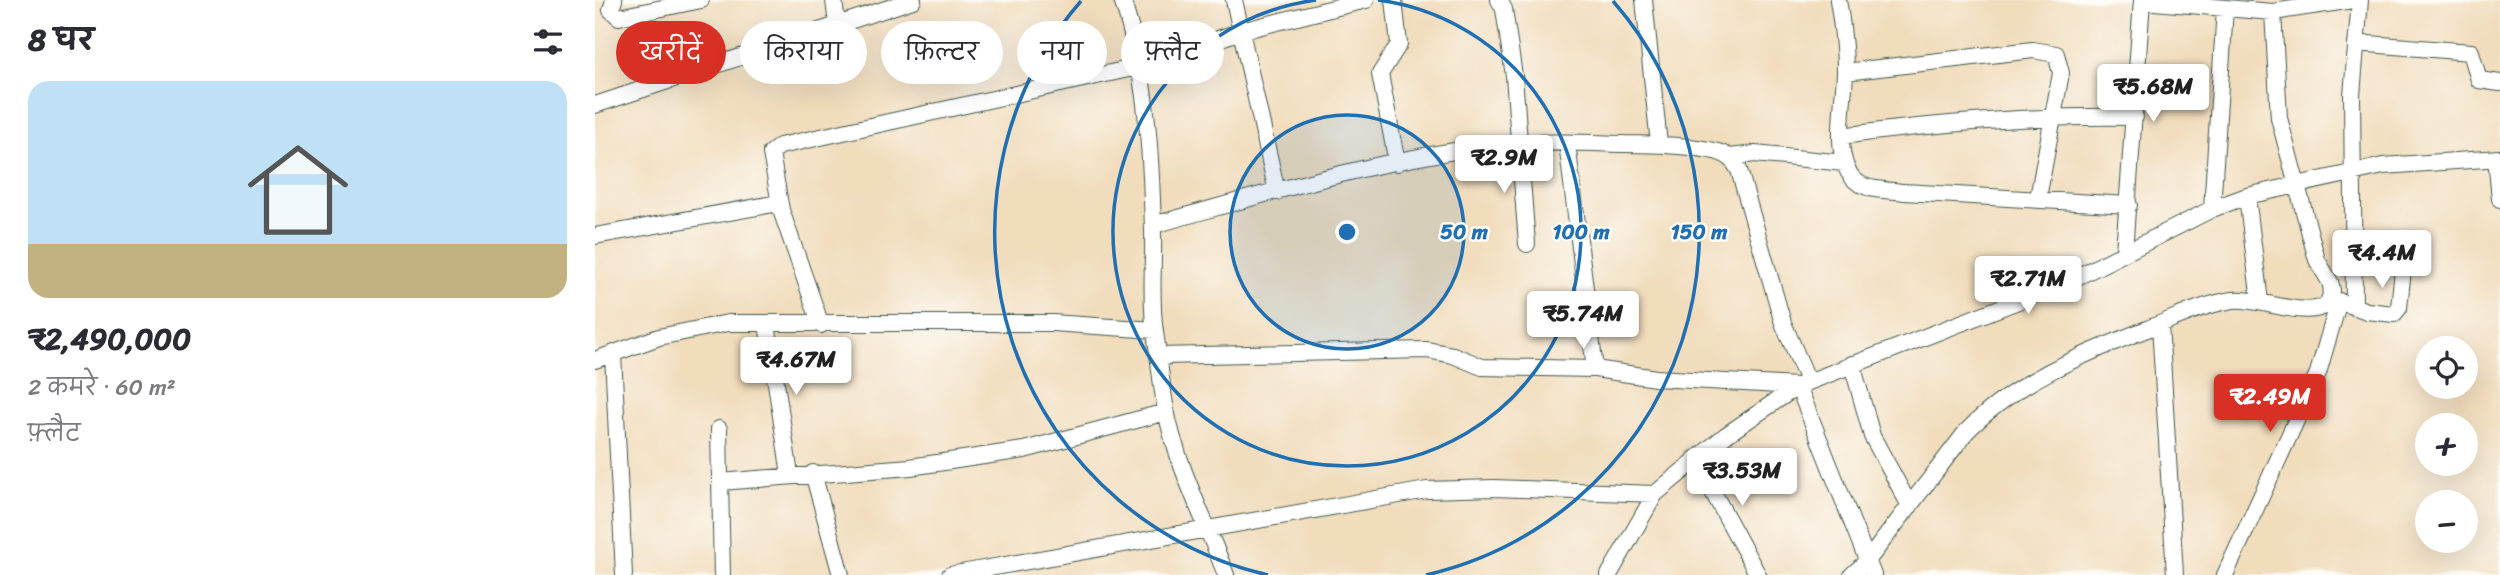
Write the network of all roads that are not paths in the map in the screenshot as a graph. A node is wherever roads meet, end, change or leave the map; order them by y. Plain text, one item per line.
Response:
1 (614, 0) edge
2 (701, 0) edge
3 (834, 0) edge
4 (913, 0) edge
5 (1122, 0) edge
6 (1234, 0) edge
7 (1366, 0) edge
8 (1394, 0) edge
9 (1499, 0) edge
10 (1644, 0) edge
11 (1838, 0) edge
12 (2353, 0) edge
13 (2360, 0) edge
14 (2142, 1) edge
15 (2234, 6) edge
16 (2273, 12) junction
17 (837, 21) edge
18 (849, 21) edge
19 (1128, 21) edge
20 (1241, 31) junction
21 (1224, 37) edge
22 (2356, 43) junction
23 (740, 57) edge
24 (1121, 71) edge
25 (1845, 72) junction
26 (2500, 83) edge
27 (1143, 84) edge
28 (595, 105) edge
29 (2051, 115) junction
30 (2136, 117) junction
31 (1841, 136) junction
32 (1518, 143) junction
33 (1567, 143) junction
34 (1659, 144) junction
35 (1730, 157) junction
36 (2498, 158) edge
37 (1397, 163) junction
38 (1844, 163) junction
39 (2351, 173) junction
40 (2299, 184) junction
41 (1277, 192) junction
42 (2247, 196) junction
43 (2038, 198) junction
44 (2500, 199) edge
45 (779, 203) junction
46 (2129, 205) junction
47 (2212, 209) junction
48 (1153, 225) junction
49 (595, 236) edge
50 (2406, 240) dead end
51 (1527, 244) dead end
52 (2124, 252) junction
53 (2260, 302) junction
54 (2341, 302) junction
55 (767, 324) junction
56 (2160, 324) junction
57 (821, 325) junction
58 (1155, 330) junction
59 (613, 355) junction
60 (1161, 356) junction
61 (595, 360) edge
62 (1852, 364) junction
63 (1595, 369) junction
64 (1803, 384) junction
65 (1166, 412) junction
66 (719, 429) dead end
67 (1695, 459) junction
68 (813, 473) junction
69 (790, 475) junction
70 (720, 482) junction
71 (1655, 494) junction
72 (1910, 506) junction
73 (1205, 529) junction
74 (1870, 567) edge
75 (1751, 573) edge
76 (624, 575) edge
77 (722, 575) edge
78 (841, 575) edge
79 (950, 575) edge
80 (1226, 575) edge
81 (1609, 575) edge
82 (1852, 575) edge
83 (2175, 575) edge
84 (2225, 575) edge

1 - 2 street
3 - 17 street
4 - 18 street
5 - 19 street
6 - 20 street
7 - 20 street
8 - 37 street
9 - 32 street
10 - 34 street
11 - 25 street
12 - 16 street
13 - 22 street
14 - 15 street
14 - 30 street
15 - 16 street
15 - 47 street
16 - 40 street
20 - 21 street
20 - 41 street
22 - 26 street
22 - 39 street
23 - 28 street
24 - 45 street
25 - 29 street
25 - 31 street
27 - 48 street
29 - 30 street
29 - 31 street
29 - 43 street
30 - 46 street
31 - 38 street
32 - 33 street
32 - 37 street
32 - 51 street
33 - 34 street
33 - 63 street
34 - 35 street
35 - 38 street
35 - 64 street
36 - 39 street
36 - 44 street
37 - 41 street
38 - 43 street
39 - 40 street
39 - 54 street
40 - 42 street
40 - 54 street
41 - 48 street
42 - 47 street
42 - 53 street
43 - 46 street
45 - 49 street
45 - 57 street
46 - 52 street
47 - 52 street
48 - 58 street
50 - 54 street
52 - 62 street
53 - 54 street
53 - 56 street
54 - 84 street
55 - 57 street
55 - 59 street
55 - 69 street
56 - 72 street
56 - 83 street
57 - 58 street
58 - 60 street
59 - 61 street
59 - 76 street
60 - 63 street
60 - 65 street
62 - 64 street
62 - 72 street
63 - 64 street
64 - 67 street
64 - 74 street
65 - 68 street
65 - 73 street
66 - 70 street
67 - 71 street
67 - 75 street
68 - 69 street
68 - 78 street
69 - 70 street
70 - 77 street
71 - 73 street
71 - 81 street
72 - 74 street
73 - 79 street
73 - 80 street
74 - 82 street

